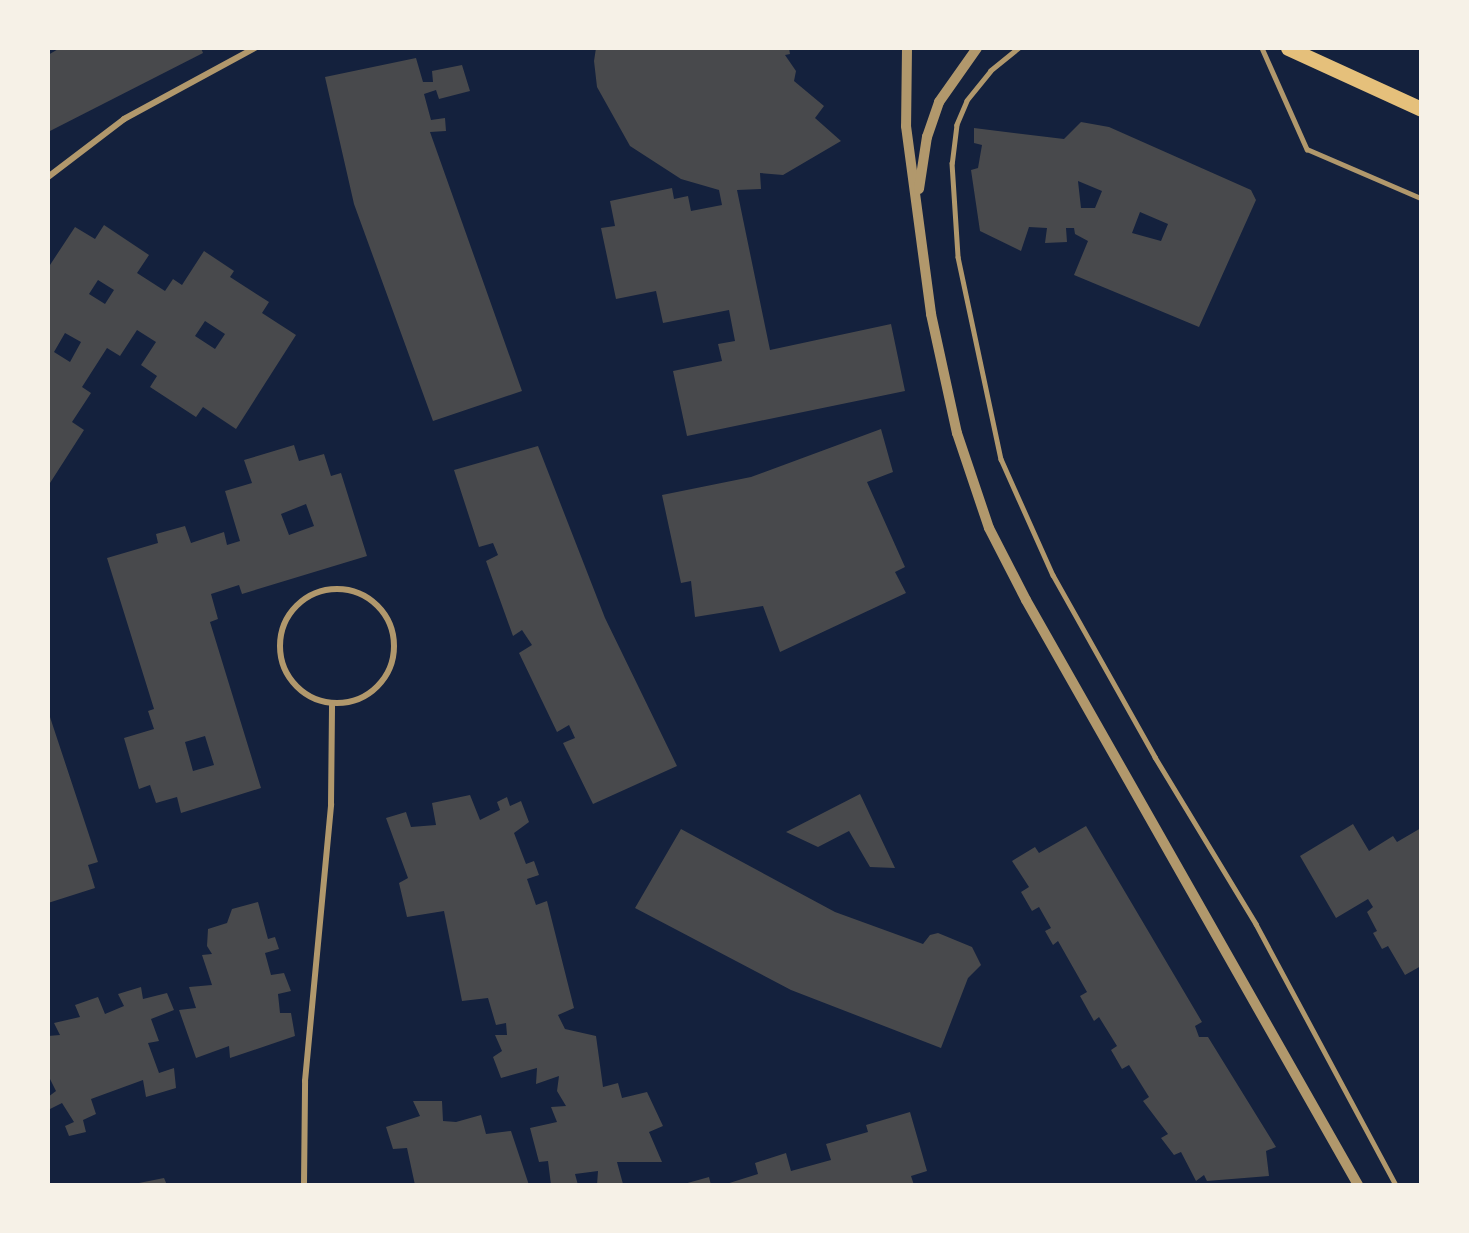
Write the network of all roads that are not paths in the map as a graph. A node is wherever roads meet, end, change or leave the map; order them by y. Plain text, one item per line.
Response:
1 (255, 48) edge
2 (907, 48) edge
3 (977, 48) edge
4 (1019, 48) edge
5 (1262, 48) edge
6 (1288, 48) edge
7 (1421, 109) edge
8 (48, 177) edge
9 (918, 198) junction
10 (1421, 198) edge
11 (332, 703) junction
12 (304, 1185) edge
13 (1359, 1185) edge
14 (1396, 1185) edge

1 - 8 street
2 - 9 street
3 - 9 street
4 - 14 lane
5 - 10 lane
6 - 7 main road
9 - 13 street
11 - 11 street
11 - 12 street

